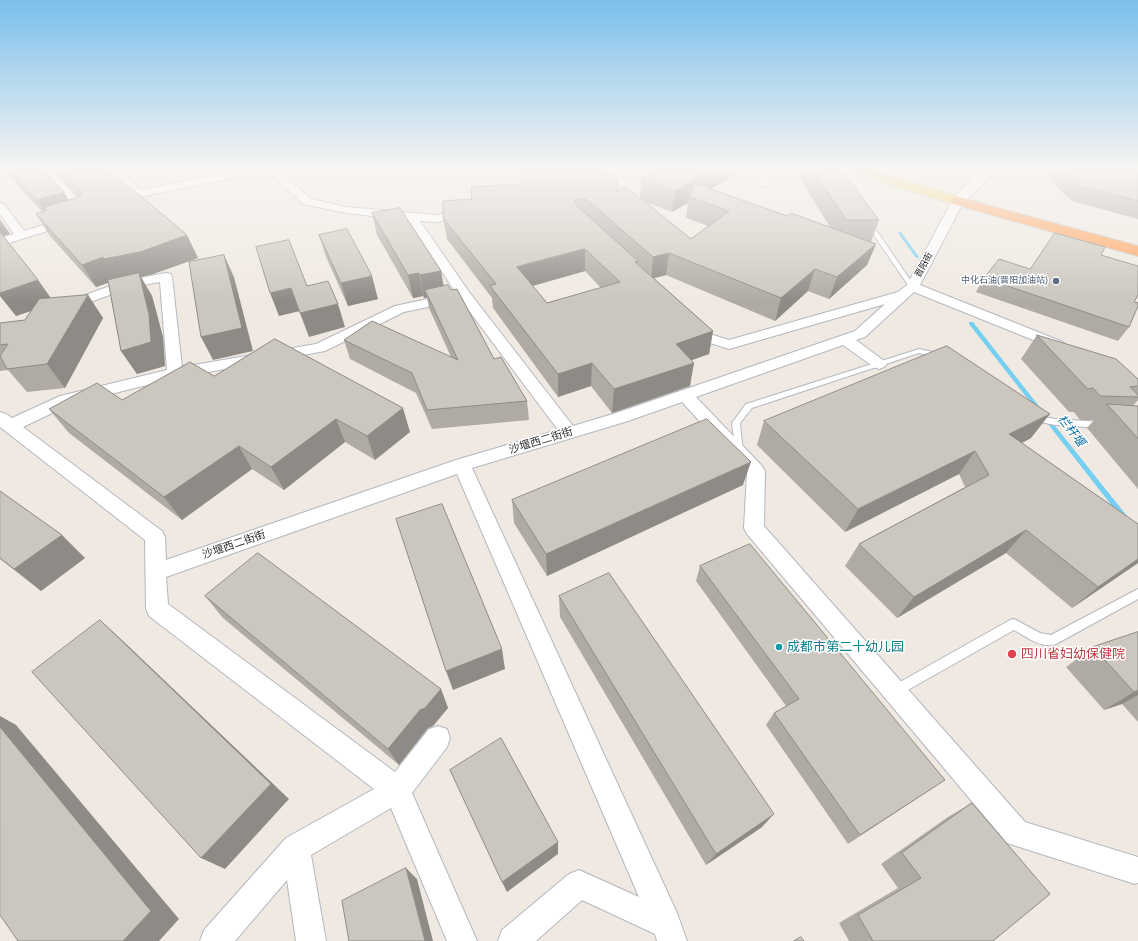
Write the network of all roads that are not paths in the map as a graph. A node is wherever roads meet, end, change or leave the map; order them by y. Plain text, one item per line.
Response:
1 (6, 214) edge
2 (86, 214) edge
3 (383, 214) edge
4 (452, 214) edge
5 (952, 214) edge
6 (1019, 214) edge
7 (1034, 214) edge
8 (863, 215) edge
9 (412, 217) junction
10 (22, 236) junction
11 (1138, 240) edge
12 (0, 242) edge
13 (1138, 251) edge
14 (908, 291) junction
15 (464, 295) junction
16 (57, 310) edge
17 (680, 314) edge
18 (845, 340) junction
19 (1071, 350) edge
20 (879, 364) junction
21 (948, 364) edge
22 (175, 373) junction
23 (685, 395) junction
24 (1029, 416) edge
25 (5, 422) edge
26 (1110, 425) dead end
27 (569, 433) junction
28 (740, 454) junction
29 (462, 465) junction
30 (156, 572) junction
31 (1138, 594) edge
32 (895, 691) junction
33 (438, 738) dead end
34 (397, 790) junction
35 (296, 848) junction
36 (1135, 870) dead end
37 (669, 932) edge
38 (214, 941) edge
39 (311, 941) edge
40 (462, 941) edge
41 (513, 941) edge

1 - 10 street
2 - 10 street
3 - 9 street
4 - 9 street
5 - 14 street, 晋阳街
6 - 13 highway
7 - 11 highway
8 - 14 lane
9 - 15 street
10 - 12 street
14 - 17 street
14 - 18 street, 沙堰西二街街
14 - 19 street
15 - 22 street
15 - 27 street
16 - 22 street
18 - 20 street
18 - 23 street, 沙堰西二街街
20 - 21 lane
20 - 28 lane
22 - 25 street
23 - 27 street, 沙堰西二街街
23 - 28 street
24 - 26 lane
25 - 30 street
27 - 29 street, 沙堰西二街街
28 - 32 street
29 - 30 street, 沙堰西二街街
29 - 37 street
30 - 34 street
31 - 32 lane
32 - 36 street
33 - 34 street
34 - 35 street
34 - 40 street
35 - 38 street
35 - 39 street
37 - 41 street

